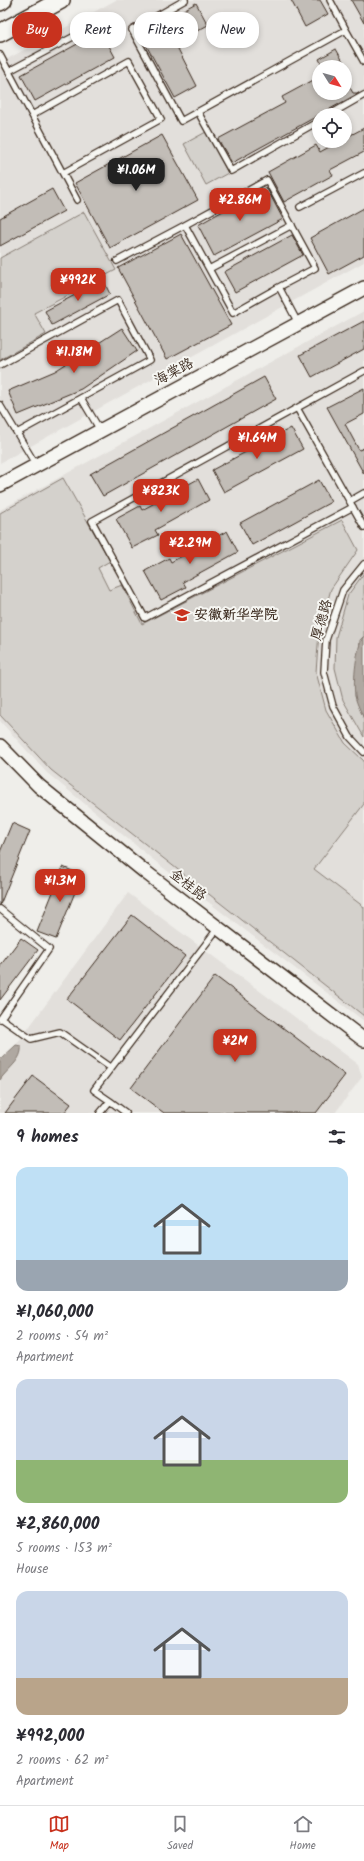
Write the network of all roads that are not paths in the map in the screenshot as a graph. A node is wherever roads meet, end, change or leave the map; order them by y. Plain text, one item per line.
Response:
1 (3, 0) edge
2 (61, 0) edge
3 (186, 0) edge
4 (330, 0) edge
5 (0, 2) edge
6 (346, 30) junction
7 (0, 32) edge
8 (70, 39) edge
9 (0, 55) edge
10 (364, 62) edge
11 (9, 72) junction
12 (364, 95) edge
13 (341, 108) edge
14 (198, 112) junction
15 (32, 115) junction
16 (312, 125) edge
17 (63, 173) junction
18 (364, 173) edge
19 (77, 200) dead end
20 (300, 207) dead end
21 (185, 225) junction
22 (292, 225) junction
23 (117, 261) dead end
24 (209, 269) junction
25 (279, 287) junction
26 (364, 288) edge
27 (298, 323) junction
28 (0, 365) edge
29 (364, 371) edge
30 (82, 398) junction
31 (0, 405) edge
32 (297, 408) junction
33 (100, 430) junction
34 (16, 433) junction
35 (36, 465) junction
36 (0, 485) edge
37 (364, 493) edge
38 (350, 501) junction
39 (353, 507) junction
40 (364, 526) edge
41 (364, 564) edge
42 (0, 746) edge
43 (364, 752) edge
44 (0, 909) edge
45 (218, 928) junction
46 (0, 1018) edge
47 (364, 1040) edge
48 (111, 1068) junction
49 (110, 1101) junction
50 (100, 1113) edge
51 (126, 1113) edge

1 - 5 main road
2 - 7 main road
3 - 14 lane
4 - 6 lane
6 - 10 lane
6 - 14 lane
8 - 11 lane
9 - 11 lane
11 - 15 lane
12 - 13 lane
14 - 16 lane
15 - 17 lane
15 - 17 lane
17 - 19 lane
18 - 20 lane
21 - 22 lane
21 - 23 lane
21 - 24 lane
22 - 24 lane
22 - 25 lane
24 - 25 lane
25 - 27 lane
26 - 27 street, 海棠路
27 - 33 street, 海棠路
28 - 30 lane
29 - 32 lane
30 - 33 lane
30 - 34 lane
31 - 34 lane
32 - 38 lane
32 - 39 lane
33 - 35 street, 海棠路
34 - 35 lane
35 - 36 street, 海棠路
37 - 38 lane
38 - 39 lane
39 - 40 lane
41 - 43 lane, 厚德路
42 - 45 street, 金桂路
44 - 46 lane
45 - 47 street, 金桂路
45 - 48 lane
46 - 48 lane
48 - 49 lane
49 - 50 lane
49 - 51 lane

